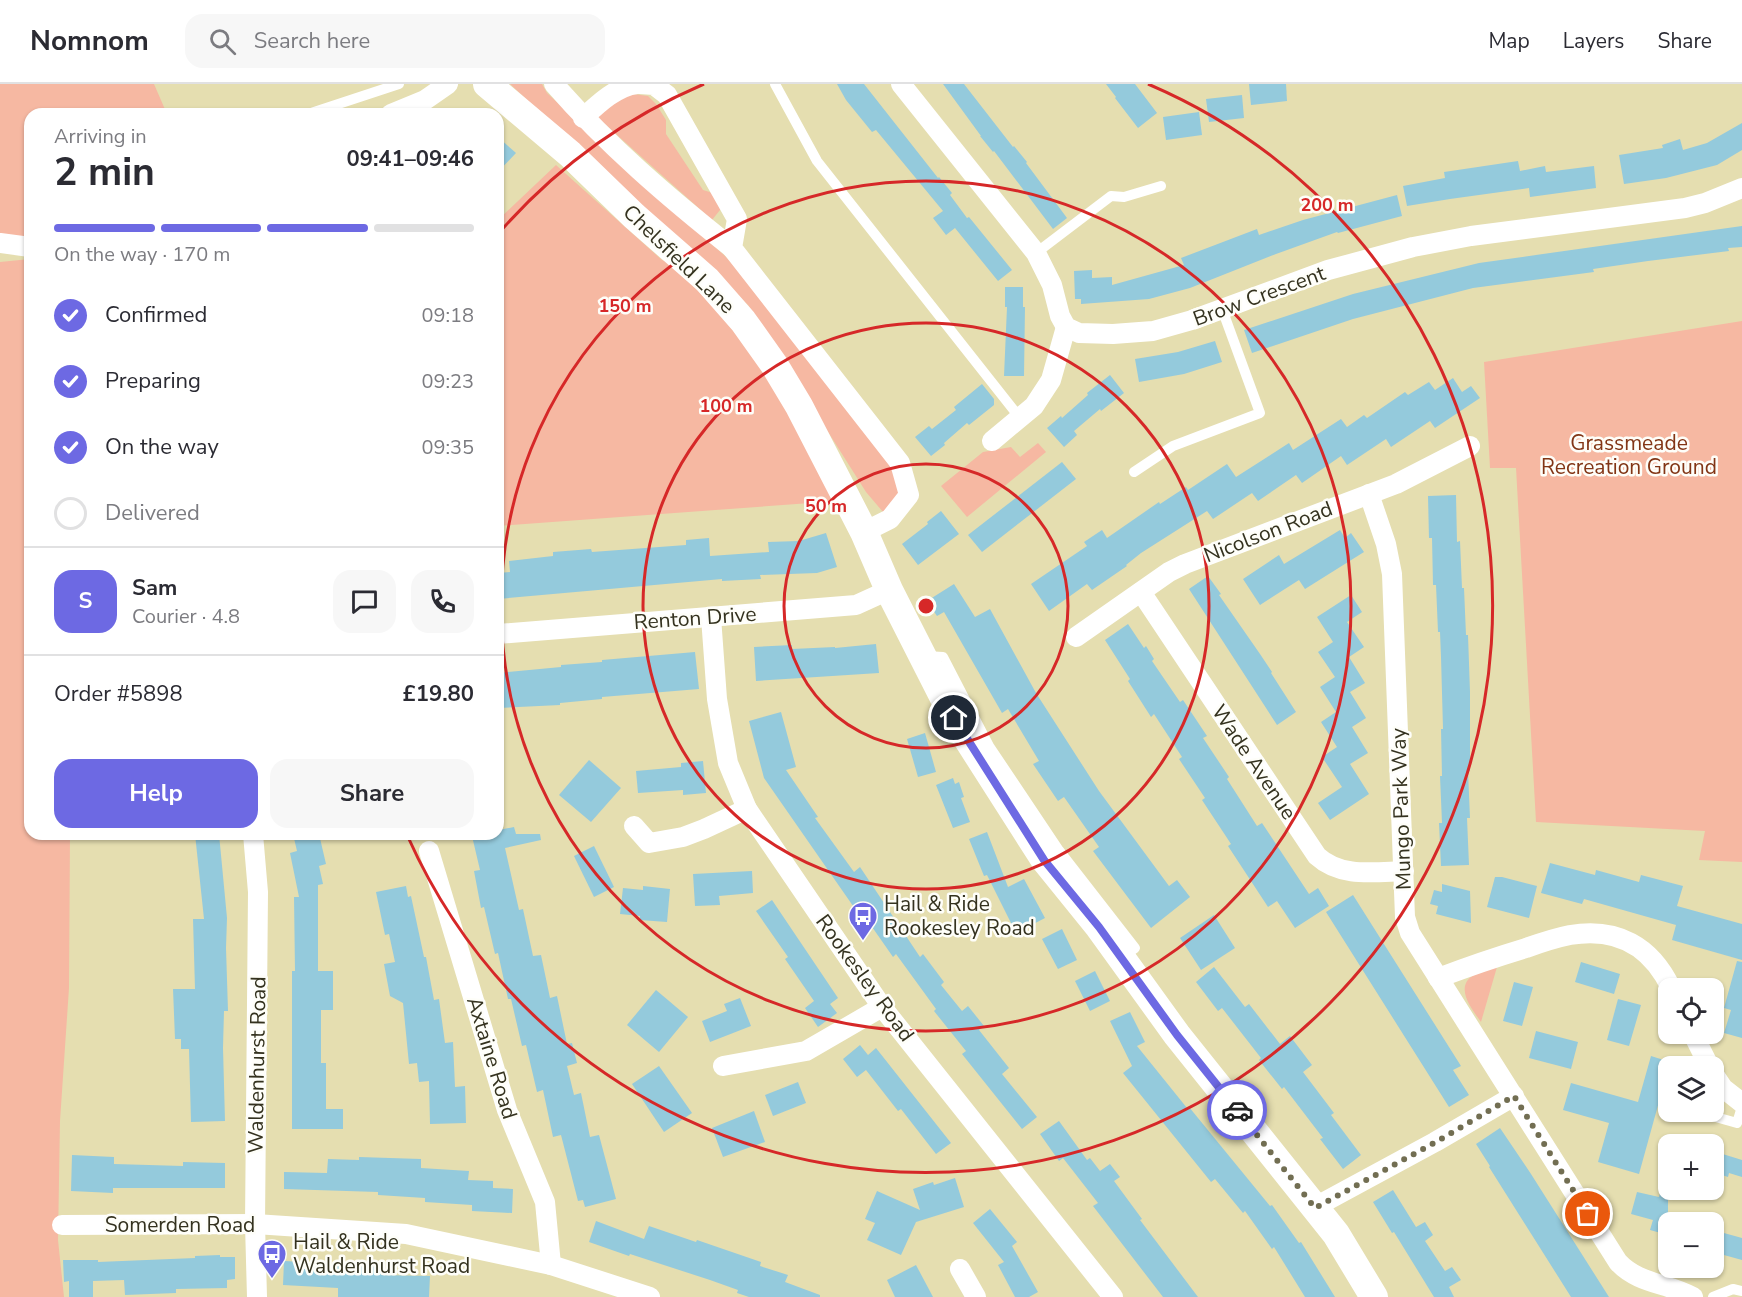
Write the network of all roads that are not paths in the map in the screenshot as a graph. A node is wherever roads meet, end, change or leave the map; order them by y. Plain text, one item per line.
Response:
1 (399, 84) edge
2 (447, 84) edge
3 (487, 84) edge
4 (554, 84) edge
5 (638, 84) edge
6 (775, 84) edge
7 (901, 84) edge
8 (326, 108) edge
9 (406, 108) edge
10 (583, 118) junction
11 (1161, 186) dead end
12 (1742, 188) edge
13 (0, 243) edge
14 (24, 246) edge
15 (732, 248) junction
16 (1036, 253) junction
17 (1222, 309) junction
18 (1066, 327) junction
19 (1020, 418) junction
20 (992, 441) dead end
21 (1470, 446) dead end
22 (1134, 472) dead end
23 (1369, 494) junction
24 (864, 532) junction
25 (889, 590) junction
26 (1141, 592) junction
27 (711, 616) junction
28 (504, 633) edge
29 (1076, 637) dead end
30 (747, 809) junction
31 (634, 826) dead end
32 (254, 840) edge
33 (429, 851) dead end
34 (1404, 871) junction
35 (1438, 978) junction
36 (1666, 978) edge
37 (882, 1006) junction
38 (723, 1066) dead end
39 (1724, 1089) edge
40 (1514, 1096) junction
41 (1742, 1105) edge
42 (1724, 1119) edge
43 (1315, 1208) junction
44 (255, 1224) junction
45 (62, 1225) dead end
46 (551, 1265) junction
47 (960, 1269) dead end
48 (1742, 1291) edge
49 (257, 1297) edge
50 (650, 1297) edge
51 (976, 1297) edge
52 (1113, 1297) edge
53 (1374, 1297) edge
54 (1693, 1297) edge
55 (1713, 1297) edge

1 - 8 lane
2 - 9 street
3 - 24 street, Chelsfield Lane
4 - 10 street, Chelsfield Lane
5 - 10 street
5 - 15 street
6 - 19 lane
7 - 16 street
10 - 15 street, Chelsfield Lane
11 - 16 lane
12 - 17 street, Brow Crescent
13 - 14 street
15 - 24 street, Chelsfield Lane
16 - 18 street
17 - 18 street, Brow Crescent
17 - 22 lane
18 - 19 street
19 - 20 street
21 - 23 street, Nicolson Road
23 - 26 street, Nicolson Road
23 - 34 street, Mungo Park Way
24 - 25 street, Chelsfield Lane
25 - 27 street, Renton Drive
25 - 43 street, Chelsfield Lane
26 - 29 street, Nicolson Road
26 - 34 street, Wade Avenue
27 - 28 street, Renton Drive
27 - 30 street, Rookesley Road
30 - 31 street
30 - 37 street, Rookesley Road
32 - 44 street, Waldenhurst Road
33 - 46 street, Axtaine Road
34 - 35 street, Mungo Park Way
35 - 36 street
35 - 40 street, Mungo Park Way
37 - 38 street
37 - 52 street, Rookesley Road
39 - 41 street
40 - 43 street
40 - 54 street, Mungo Park Way
41 - 42 lane
43 - 53 street, Chelsfield Lane
44 - 45 street, Somerden Road
44 - 46 street, Somerden Road
44 - 49 street, Waldenhurst Road
46 - 50 street, Somerden Road
47 - 51 street
48 - 55 lane

